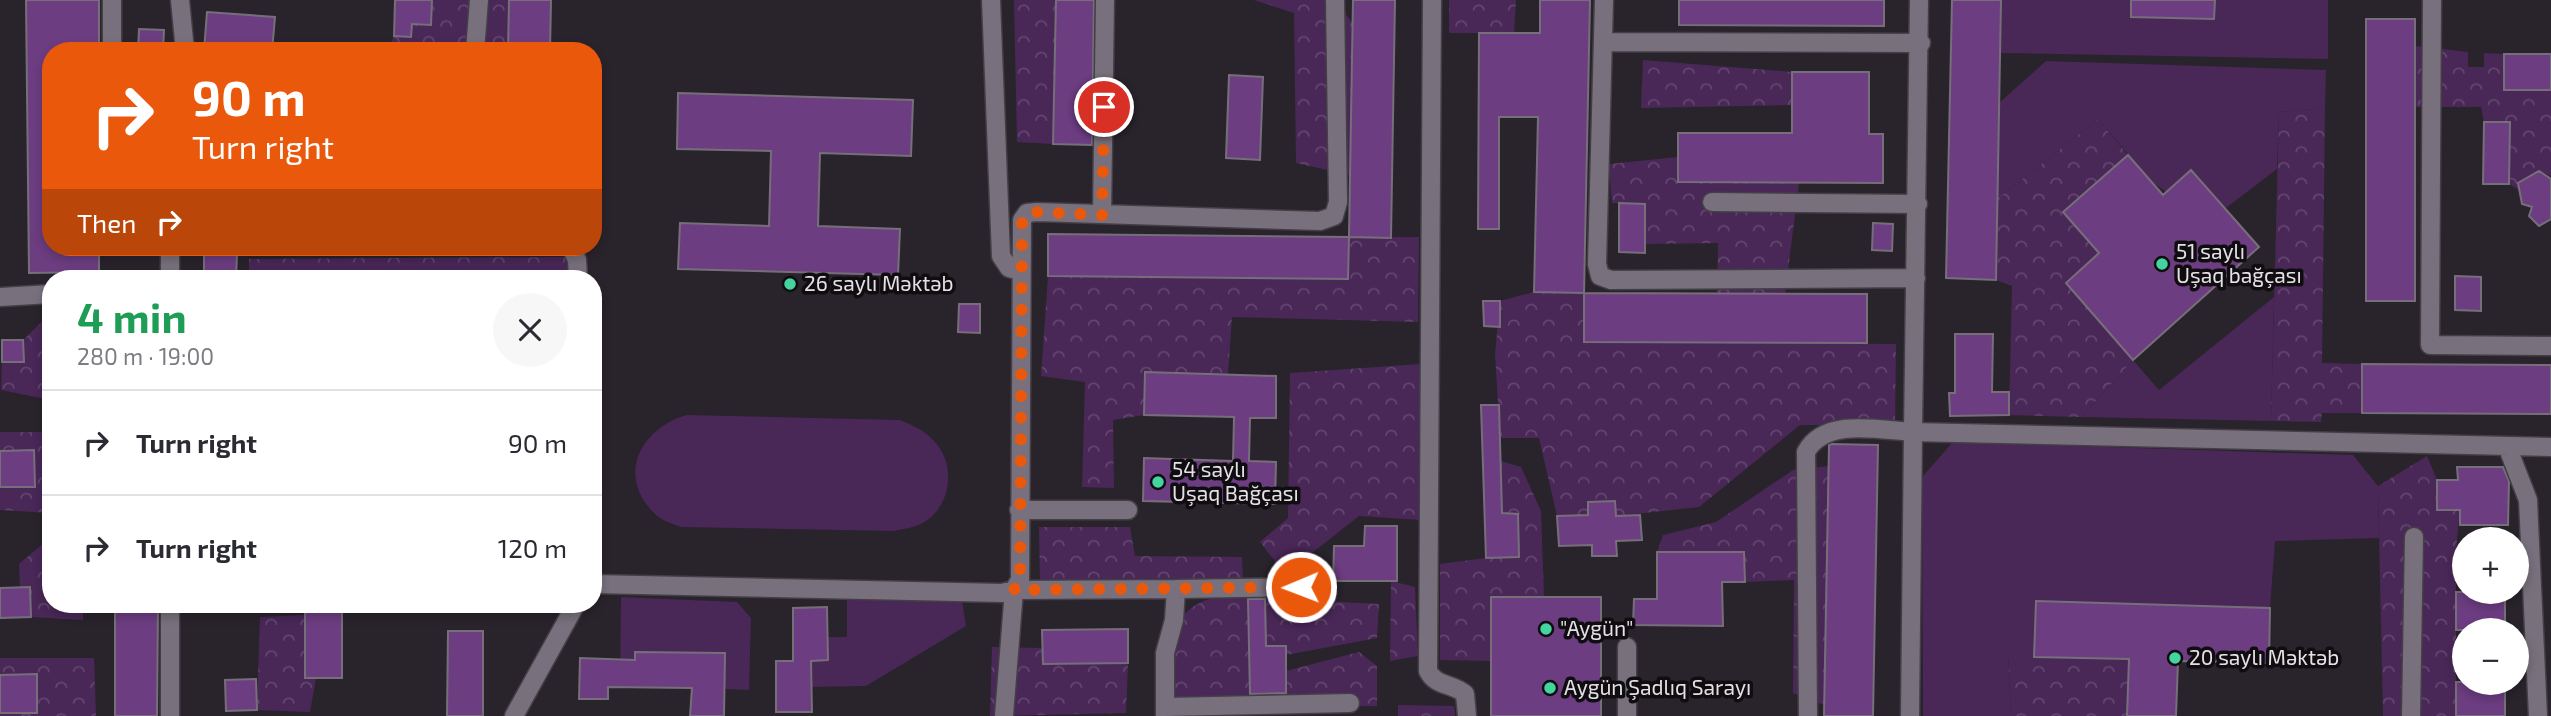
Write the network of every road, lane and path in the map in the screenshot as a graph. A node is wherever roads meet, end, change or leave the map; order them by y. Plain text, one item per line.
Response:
1 (112, 0) edge
2 (180, 0) edge
3 (479, 0) edge
4 (991, 0) edge
5 (1105, 0) edge
6 (1335, 0) edge
7 (1432, 0) edge
8 (1604, 0) edge
9 (1919, 0) edge
10 (2432, 0) edge
11 (112, 42) edge
12 (184, 42) edge
13 (476, 42) edge
14 (1604, 42) junction
15 (1921, 43) junction
16 (1712, 202) dead end
17 (1918, 204) junction
18 (1102, 215) junction
19 (1021, 271) junction
20 (1916, 278) junction
21 (42, 294) edge
22 (0, 297) edge
23 (2551, 346) edge
24 (1913, 432) junction
25 (2507, 446) junction
26 (2551, 447) edge
27 (1019, 510) junction
28 (1128, 510) dead end
29 (2414, 537) dead end
30 (602, 584) edge
31 (1301, 587) dead end
32 (1176, 589) junction
33 (1014, 590) junction
34 (170, 613) edge
35 (571, 613) edge
36 (1627, 647) dead end
37 (1350, 703) dead end
38 (1165, 711) edge
39 (170, 716) edge
40 (514, 716) edge
41 (1004, 716) edge
42 (1466, 716) edge
43 (1628, 716) edge
44 (1808, 716) edge
45 (1910, 716) edge
46 (2411, 716) edge
47 (2538, 716) edge

1 - 11 street
2 - 12 street
3 - 13 street
4 - 19 street
5 - 18 street
6 - 18 street
7 - 42 street
8 - 14 street
9 - 15 street
10 - 23 street
14 - 15 street
14 - 20 street
15 - 17 street
16 - 17 street
17 - 20 street
18 - 19 street
19 - 27 street
20 - 24 street
21 - 22 street
24 - 25 street
24 - 44 street
24 - 45 street
25 - 26 street
25 - 47 street
27 - 28 street
27 - 33 street
29 - 46 street
30 - 33 street
31 - 32 street
32 - 33 street
32 - 38 street
33 - 41 street
34 - 39 street
35 - 40 street
36 - 43 street
37 - 38 street

